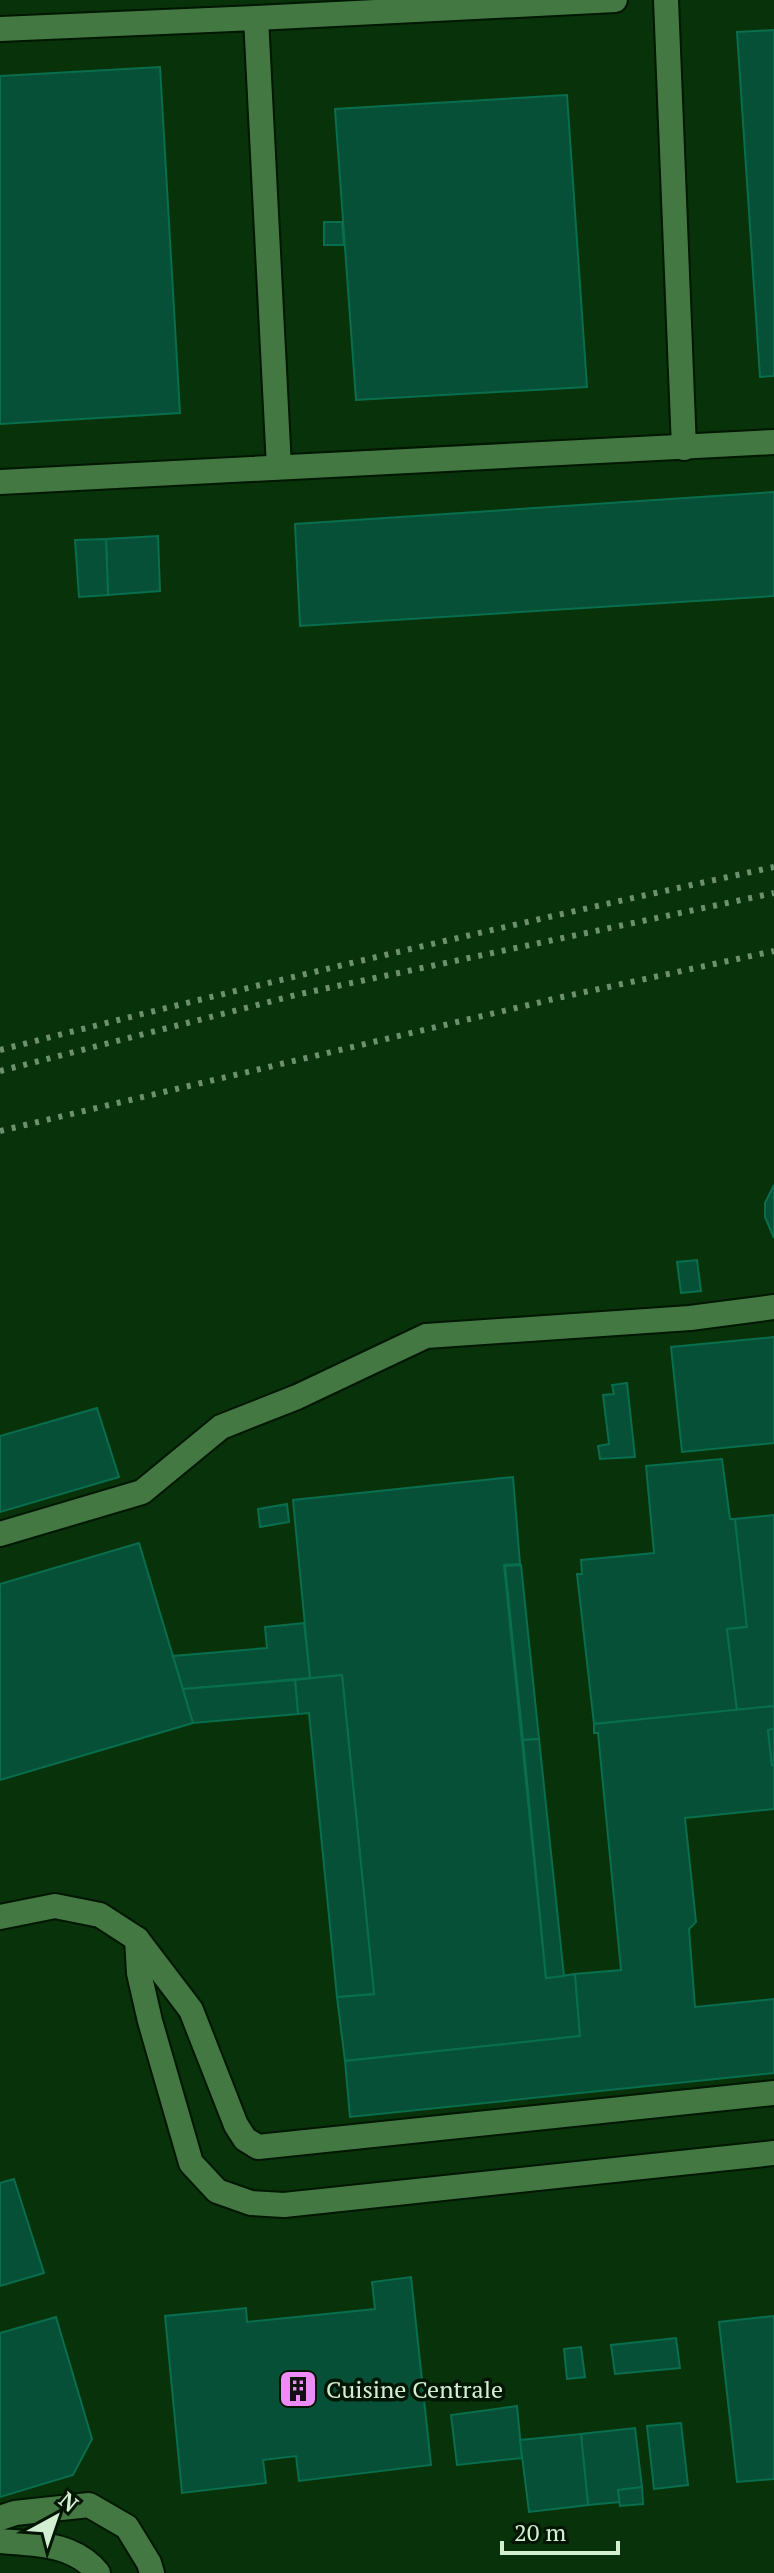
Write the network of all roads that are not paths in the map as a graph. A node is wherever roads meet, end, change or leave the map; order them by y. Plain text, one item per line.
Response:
1 (615, 0) edge
2 (666, 0) edge
3 (382, 6) edge
4 (133, 12) edge
5 (256, 18) junction
6 (0, 29) edge
7 (774, 442) edge
8 (684, 448) junction
9 (279, 467) junction
10 (0, 482) edge
11 (774, 1307) edge
12 (0, 1534) edge
13 (0, 1917) edge
14 (137, 1939) junction
15 (774, 2093) edge
16 (774, 2153) edge
17 (0, 2518) edge
18 (0, 2541) edge
19 (98, 2573) edge
20 (152, 2573) edge

1 - 3 lane
2 - 8 lane
3 - 5 lane
4 - 5 lane
4 - 6 lane
5 - 9 lane
7 - 8 lane
8 - 9 lane
9 - 10 lane
11 - 12 lane
13 - 14 lane
14 - 15 lane
14 - 16 lane
17 - 20 lane
18 - 19 lane

